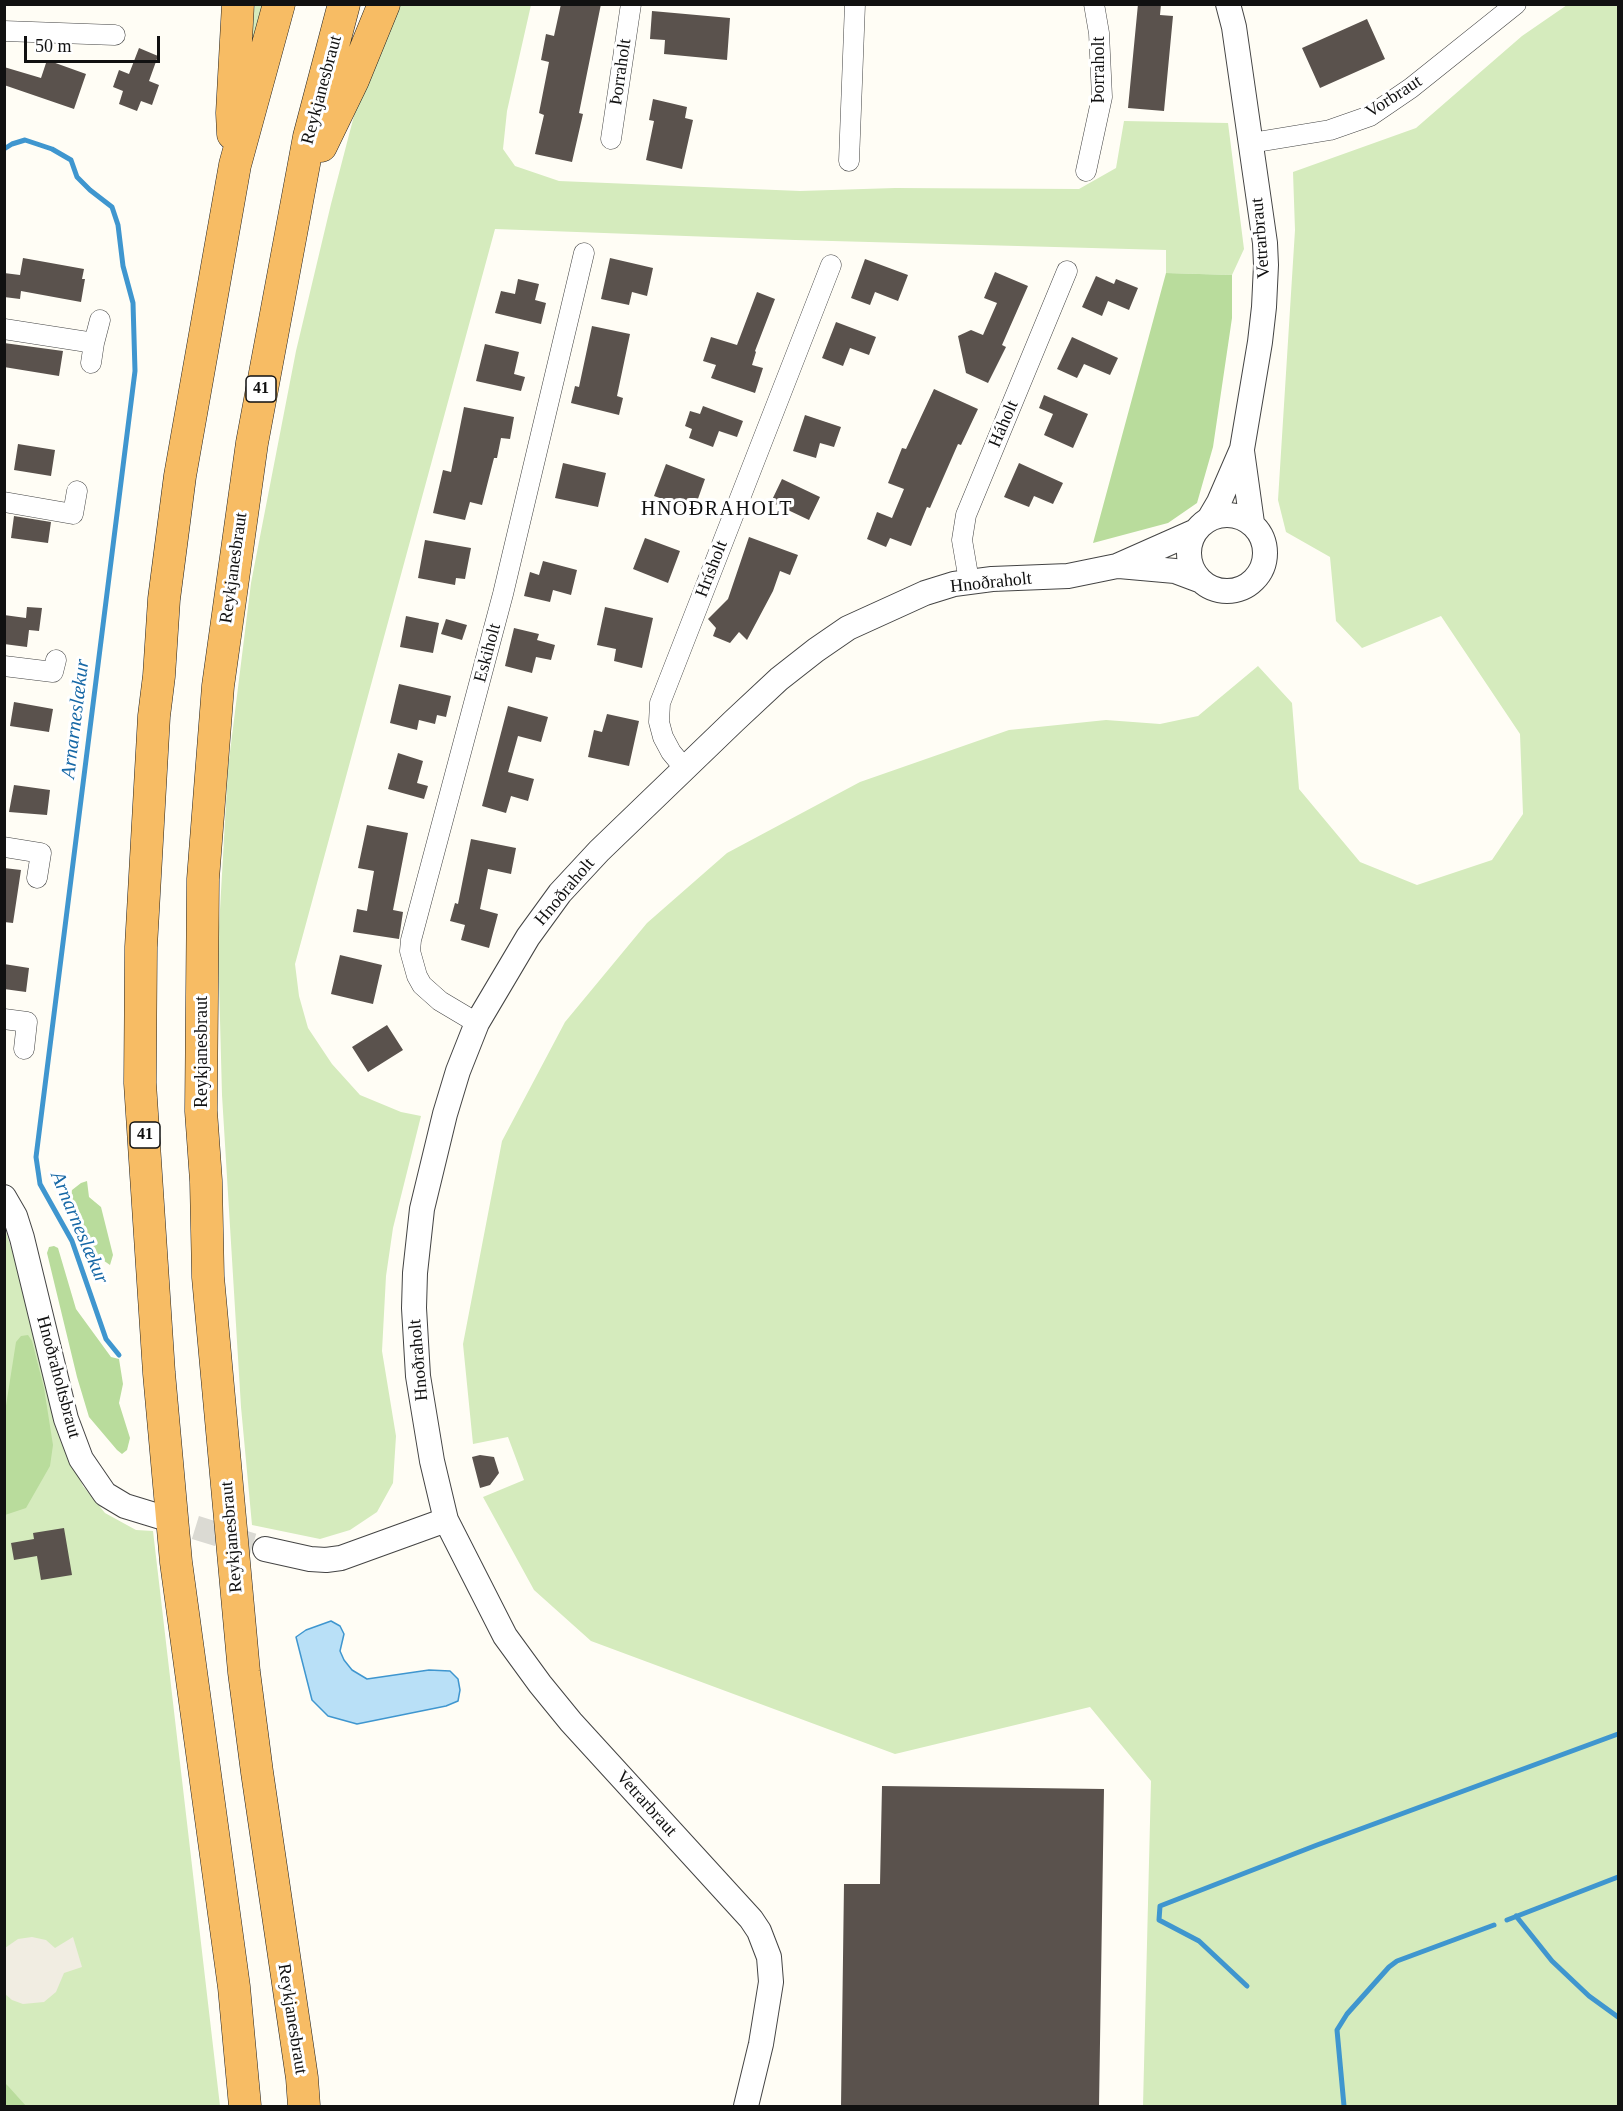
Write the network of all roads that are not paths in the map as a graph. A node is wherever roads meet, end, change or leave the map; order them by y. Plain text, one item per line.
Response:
1 (238, 4) edge
2 (279, 4) edge
3 (344, 4) edge
4 (384, 4) edge
5 (631, 4) edge
6 (855, 4) edge
7 (1094, 4) edge
8 (1516, 4) edge
9 (1233, 12) edge
10 (4, 31) edge
11 (115, 35) dead end
12 (611, 139) dead end
13 (1251, 143) junction
14 (849, 161) dead end
15 (235, 165) junction
16 (1086, 171) dead end
17 (299, 190) junction
18 (584, 253) dead end
19 (831, 265) dead end
20 (1067, 271) dead end
21 (100, 320) dead end
22 (4, 329) edge
23 (94, 343) junction
24 (91, 363) dead end
25 (1242, 449) junction
26 (77, 491) dead end
27 (4, 502) edge
28 (1252, 523) junction
29 (1202, 525) junction
30 (1117, 566) junction
31 (1199, 580) junction
32 (969, 581) junction
33 (56, 660) dead end
34 (4, 666) edge
35 (685, 769) junction
36 (4, 847) edge
37 (37, 878) dead end
38 (4, 1019) edge
39 (477, 1023) junction
40 (24, 1049) dead end
41 (4, 1197) edge
42 (161, 1517) tunnel mouth
43 (446, 1520) junction
44 (265, 1549) tunnel mouth
45 (245, 2106) edge
46 (304, 2106) edge
47 (746, 2106) edge

1 - 15 highway
2 - 15 highway, 41
3 - 17 highway, Reykjanesbraut / 41
4 - 17 highway
5 - 12 street, Þorraholt
6 - 14 street
7 - 16 street, Þorraholt
8 - 13 street, Vorbraut
9 - 13 street, Vetrarbraut
10 - 11 street
13 - 25 street, Vetrarbraut
15 - 45 highway, 41
17 - 46 highway, Reykjanesbraut / 41
18 - 39 street, Eskiholt
19 - 35 street, Hrísholt
20 - 32 street, Háholt
21 - 23 street
22 - 23 street
23 - 24 street
25 - 28 street, Vetrarbraut
25 - 29 street, Vetrarbraut
26 - 27 street
28 - 29 street
28 - 31 street, Vetrarbraut
29 - 30 street, Hnoðraholt
29 - 31 street, Vetrarbraut
30 - 31 street, Hnoðraholt
30 - 32 street, Hnoðraholt
32 - 35 street, Hnoðraholt
33 - 34 street
35 - 39 street, Hnoðraholt
36 - 37 street
38 - 40 street
39 - 43 street, Hnoðraholt
41 - 42 street, Hnoðraholtsbraut
43 - 44 street
43 - 47 street, Vetrarbraut

